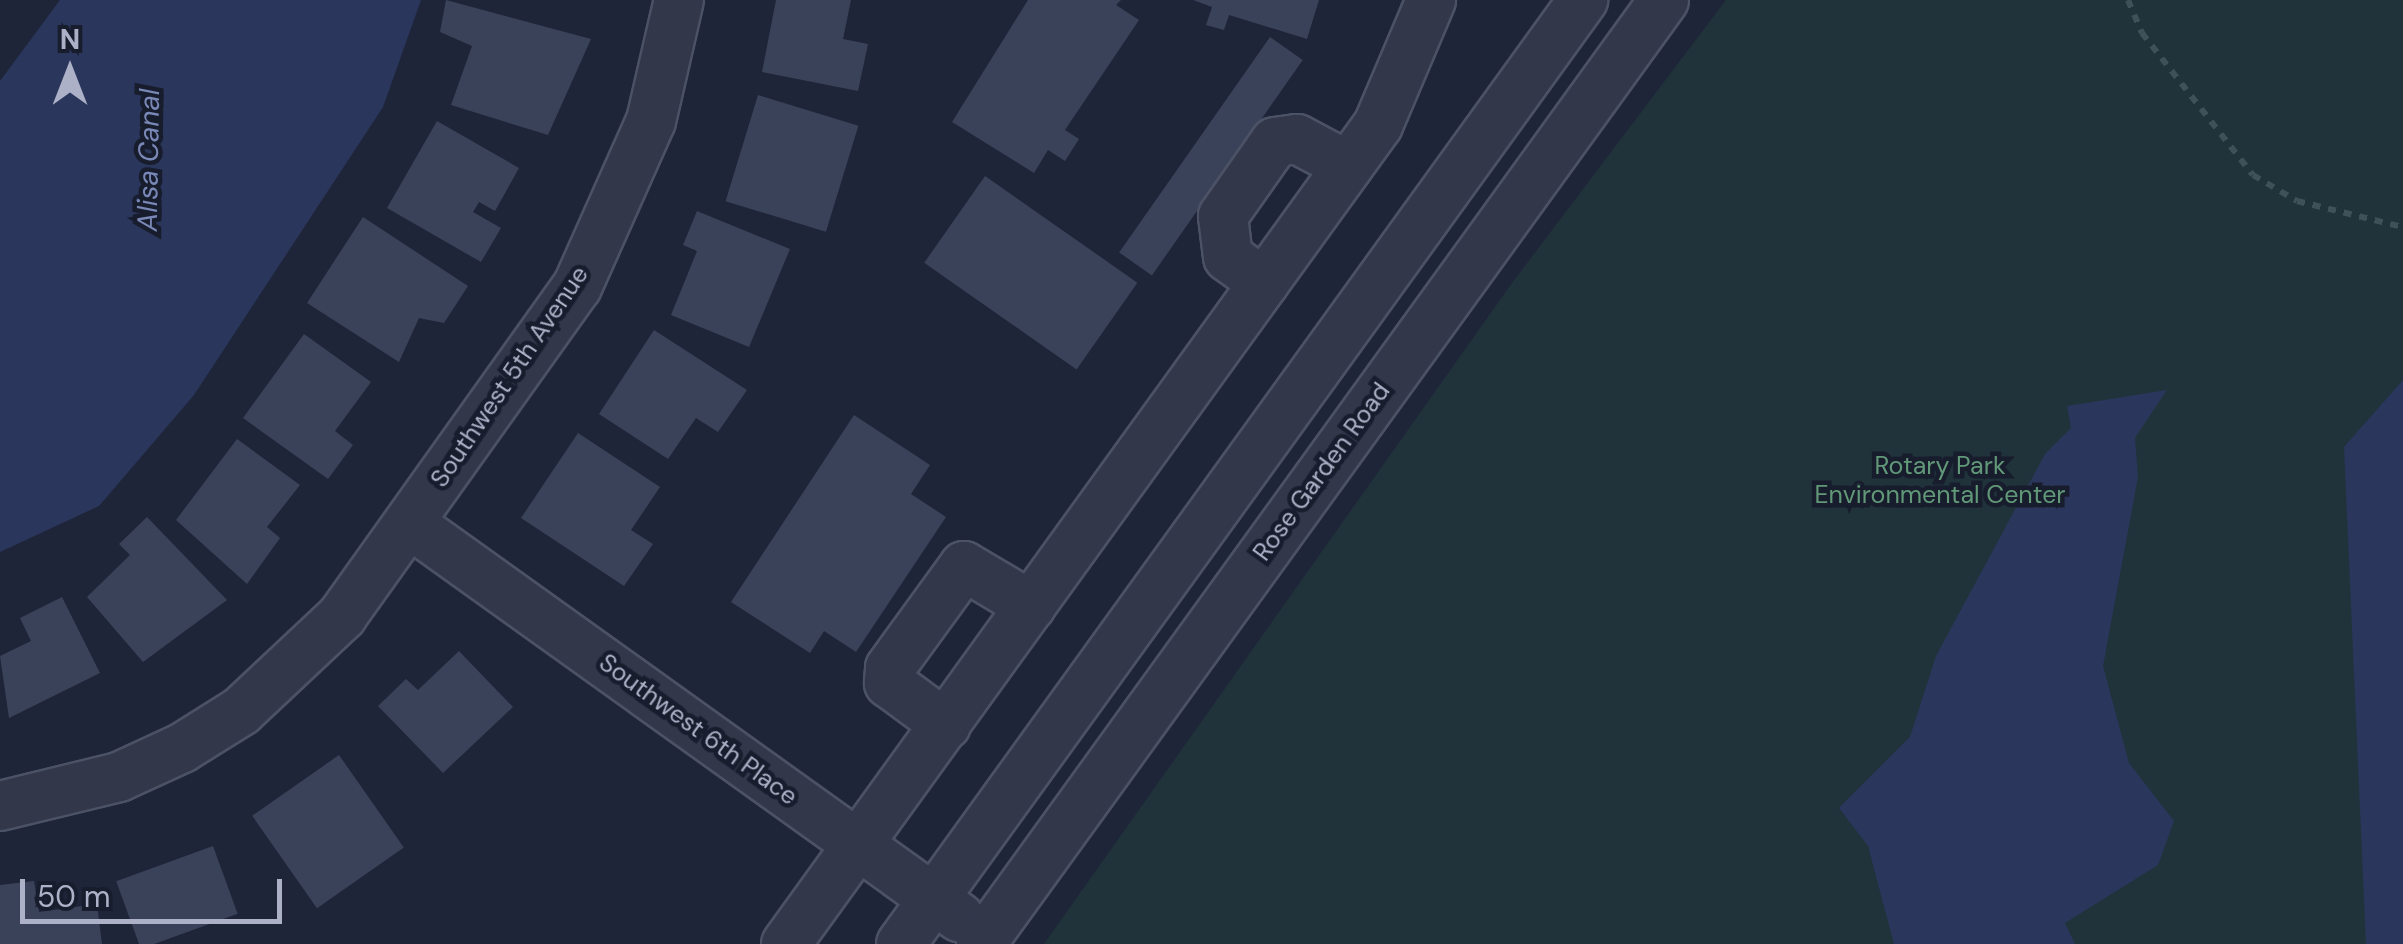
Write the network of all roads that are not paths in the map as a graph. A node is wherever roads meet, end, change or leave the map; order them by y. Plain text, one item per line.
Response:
1 (679, 0) edge
2 (1431, 0) edge
3 (1583, 0) edge
4 (1664, 0) edge
5 (1348, 166) junction
6 (1264, 284) junction
7 (409, 523) junction
8 (1031, 606) junction
9 (946, 725) junction
10 (0, 806) edge
11 (859, 846) junction
12 (934, 899) junction
13 (984, 940) edge
14 (786, 944) edge
15 (901, 944) edge

1 - 7 street, Southwest 5th Avenue
2 - 5 street
3 - 12 street
4 - 13 street, Rose Garden Road
5 - 6 street
5 - 6 street
6 - 8 street
7 - 10 street, Southwest 5th Avenue
7 - 11 street, Southwest 6th Place
8 - 9 street
8 - 9 street
9 - 11 street
11 - 12 street, Southwest 6th Place
11 - 14 street
12 - 13 street, Southwest 6th Place
12 - 15 street

